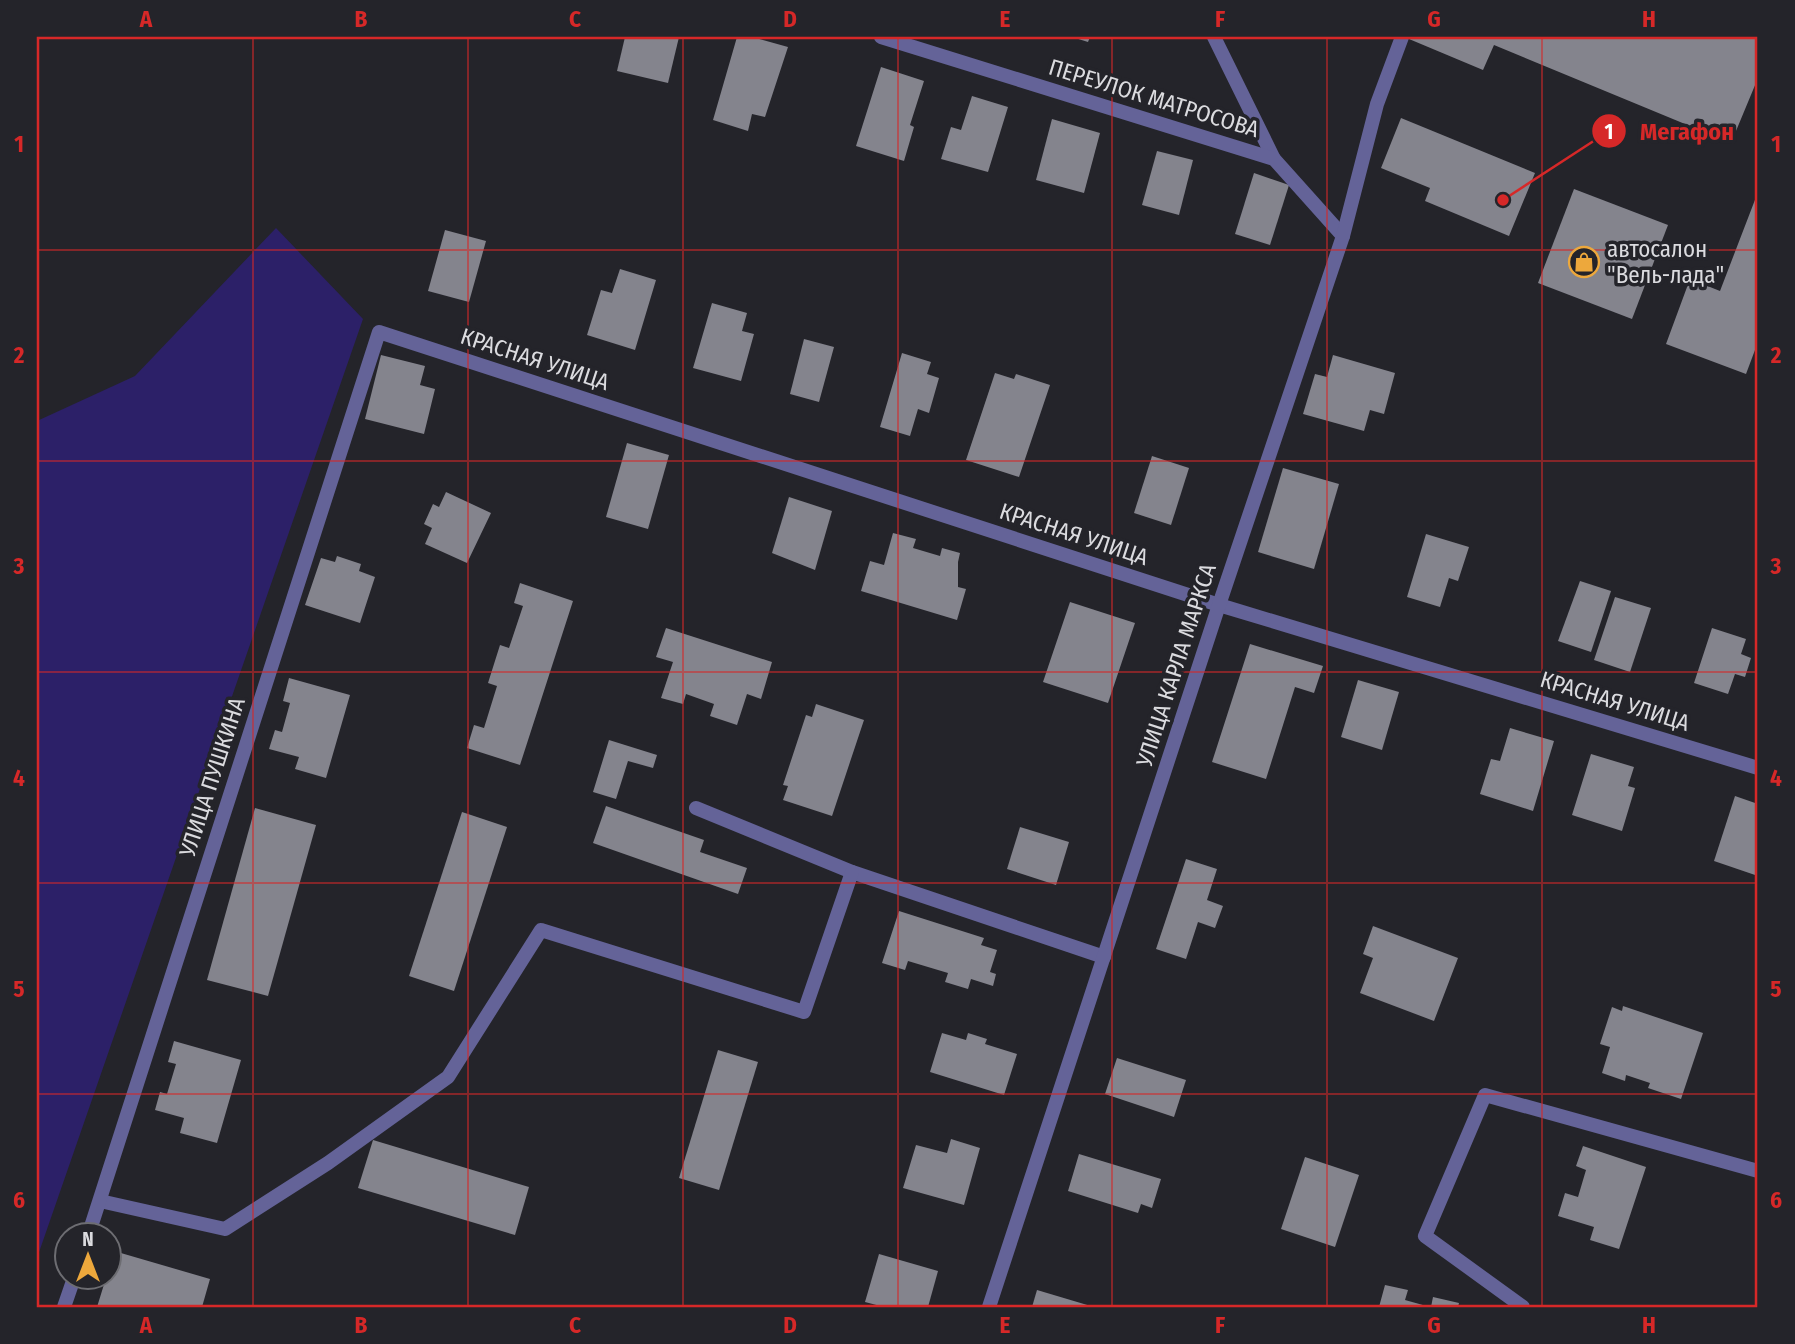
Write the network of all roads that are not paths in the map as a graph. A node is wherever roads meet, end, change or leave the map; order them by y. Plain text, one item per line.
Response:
1 (881, 37) edge
2 (1214, 37) edge
3 (1402, 37) edge
4 (1274, 159) junction
5 (1343, 236) junction
6 (379, 332) joint
7 (1219, 605) junction
8 (1758, 768) edge
9 (696, 808) dead end
10 (852, 873) junction
11 (1104, 957) junction
12 (1758, 1171) edge
13 (100, 1201) junction
14 (93, 1222) edge
15 (989, 1307) edge
16 (1523, 1307) edge

1 - 4 street, ПЕРЕУЛОК МАТРОСОВА
2 - 4 street
3 - 5 street, УЛИЦА КАРЛА МАРКСА
4 - 5 street, ПЕРЕУЛОК МАТРОСОВА
5 - 7 street, УЛИЦА КАРЛА МАРКСА
6 - 7 street, КРАСНАЯ УЛИЦА
6 - 13 street, УЛИЦА ПУШКИНА
7 - 8 street, КРАСНАЯ УЛИЦА
7 - 11 street, УЛИЦА КАРЛА МАРКСА
9 - 10 street
10 - 11 street
10 - 13 street
11 - 15 street, УЛИЦА КАРЛА МАРКСА
12 - 16 street
13 - 14 street, УЛИЦА ПУШКИНА

